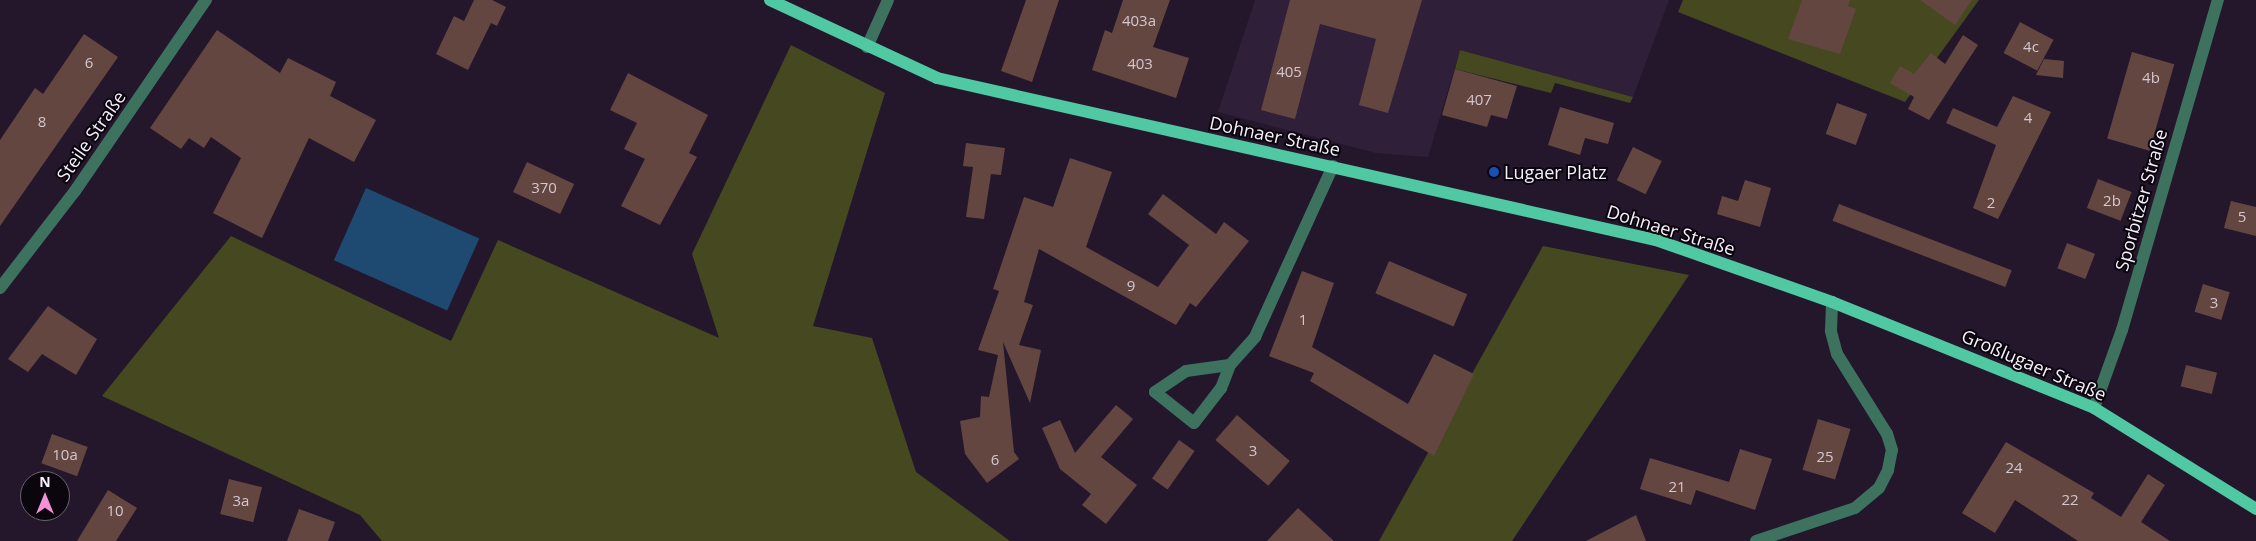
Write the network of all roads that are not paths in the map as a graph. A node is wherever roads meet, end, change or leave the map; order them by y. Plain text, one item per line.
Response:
1 (206, 0) edge
2 (770, 0) edge
3 (888, 0) edge
4 (2218, 0) edge
5 (867, 47) junction
6 (1333, 166) junction
7 (1782, 285) joint
8 (0, 288) edge
9 (1832, 302) junction
10 (1230, 365) junction
11 (2094, 408) junction
12 (2256, 508) edge
13 (1756, 541) edge

1 - 8 street, Steile Straße
2 - 5 main road, Dohnaer Straße
3 - 5 street
4 - 11 street, Sporbitzer Straße
5 - 6 main road, Dohnaer Straße
6 - 7 main road, Dohnaer Straße
6 - 10 street
7 - 9 main road, Großlugaer Straße
9 - 11 main road, Großlugaer Straße
9 - 13 street
10 - 10 street
11 - 12 main road, Großlugaer Straße

